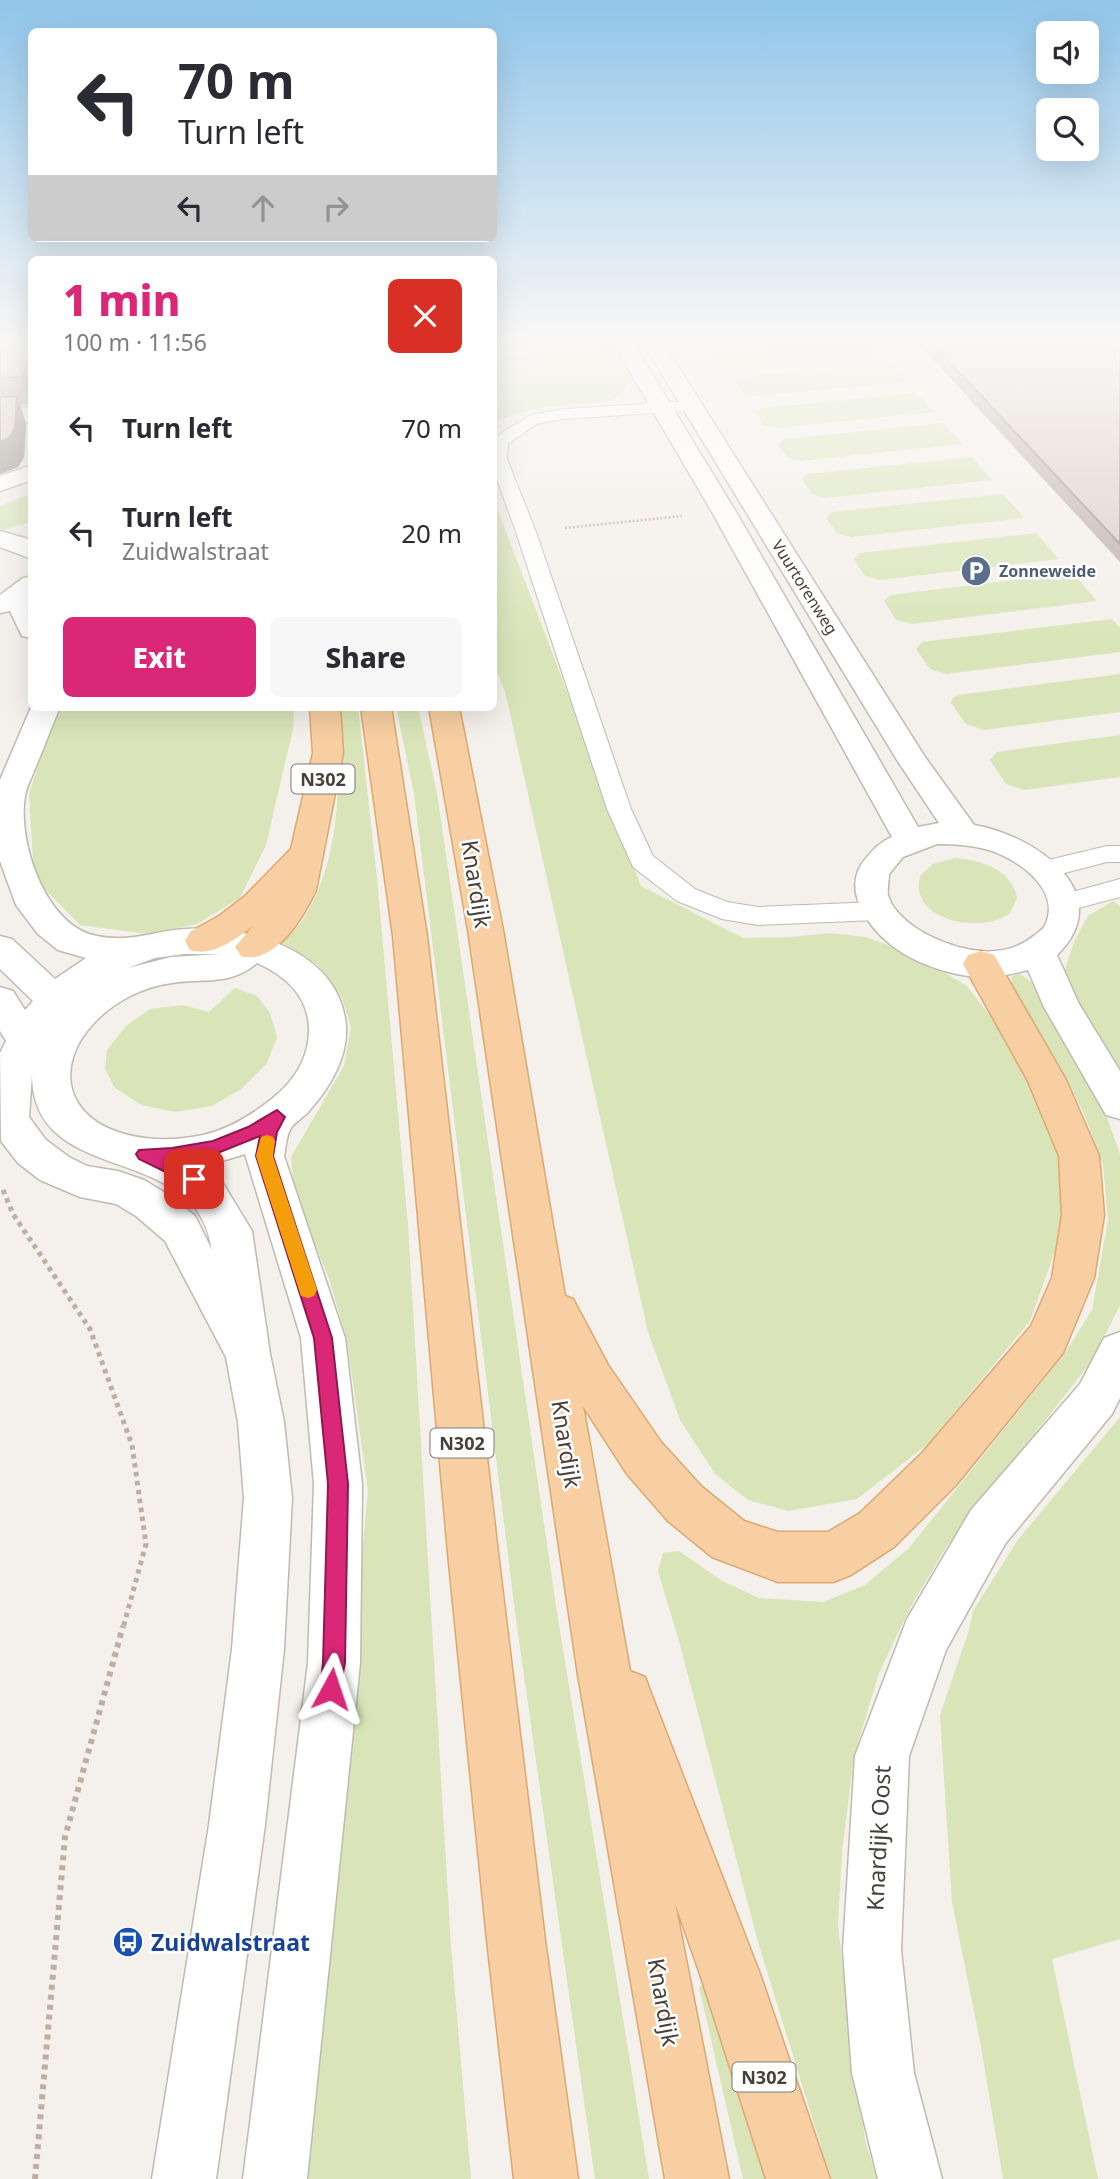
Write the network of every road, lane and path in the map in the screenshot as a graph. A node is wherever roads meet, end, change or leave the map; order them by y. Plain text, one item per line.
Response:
1 (502, 440) edge
2 (679, 440) edge
3 (713, 440) edge
4 (28, 474) edge
5 (0, 484) edge
6 (724, 512) junction
7 (28, 528) edge
8 (526, 533) junction
9 (2, 539) edge
10 (28, 549) edge
11 (16, 595) edge
12 (28, 621) edge
13 (43, 711) edge
14 (325, 711) edge
15 (377, 711) edge
16 (445, 711) edge
17 (963, 834) junction
18 (909, 839) junction
19 (306, 849) junction
20 (1120, 854) edge
21 (1045, 869) junction
22 (1120, 888) edge
23 (1067, 902) junction
24 (877, 911) junction
25 (202, 941) junction
26 (253, 947) junction
27 (0, 948) edge
28 (130, 952) junction
29 (1038, 952) junction
30 (981, 964) junction
31 (0, 1000) edge
32 (58, 1015) junction
33 (20, 1033) junction
34 (1120, 1104) edge
35 (277, 1117) junction
36 (145, 1154) junction
37 (0, 1183) edge
38 (543, 1284) junction
39 (1120, 1352) edge
40 (248, 1354) junction
41 (591, 1602) junction
42 (35, 2179) edge
43 (184, 2179) edge
44 (275, 2179) edge
45 (546, 2179) edge
46 (697, 2179) edge
47 (798, 2179) edge
48 (910, 2179) edge

1 - 8 lane
2 - 6 street, Vuurtorenweg
3 - 17 street, Vuurtorenweg
4 - 5 street
6 - 8 path
6 - 18 street, Vuurtorenweg
7 - 9 street
8 - 24 lane
9 - 10 street
11 - 12 street
13 - 28 street
14 - 19 main road, N302
15 - 45 main road, N302
16 - 38 main road, Knardijk / N302
17 - 18 street
17 - 21 street
18 - 24 street
19 - 25 main road, N302
19 - 26 main road, N302
20 - 21 lane
21 - 23 street
22 - 23 lane
23 - 29 street
24 - 30 street
25 - 26 street
25 - 28 street
26 - 32 street
26 - 35 street
27 - 32 street
28 - 32 street
29 - 30 street
29 - 34 street
30 - 38 main road
31 - 33 street
32 - 33 street
32 - 36 street
33 - 40 street
35 - 36 street
35 - 44 street
36 - 40 street
37 - 42 path
38 - 41 main road, Knardijk / N302
39 - 48 street, Knardijk Oost
40 - 43 street
41 - 46 main road, Knardijk / N302
41 - 47 main road, N302

